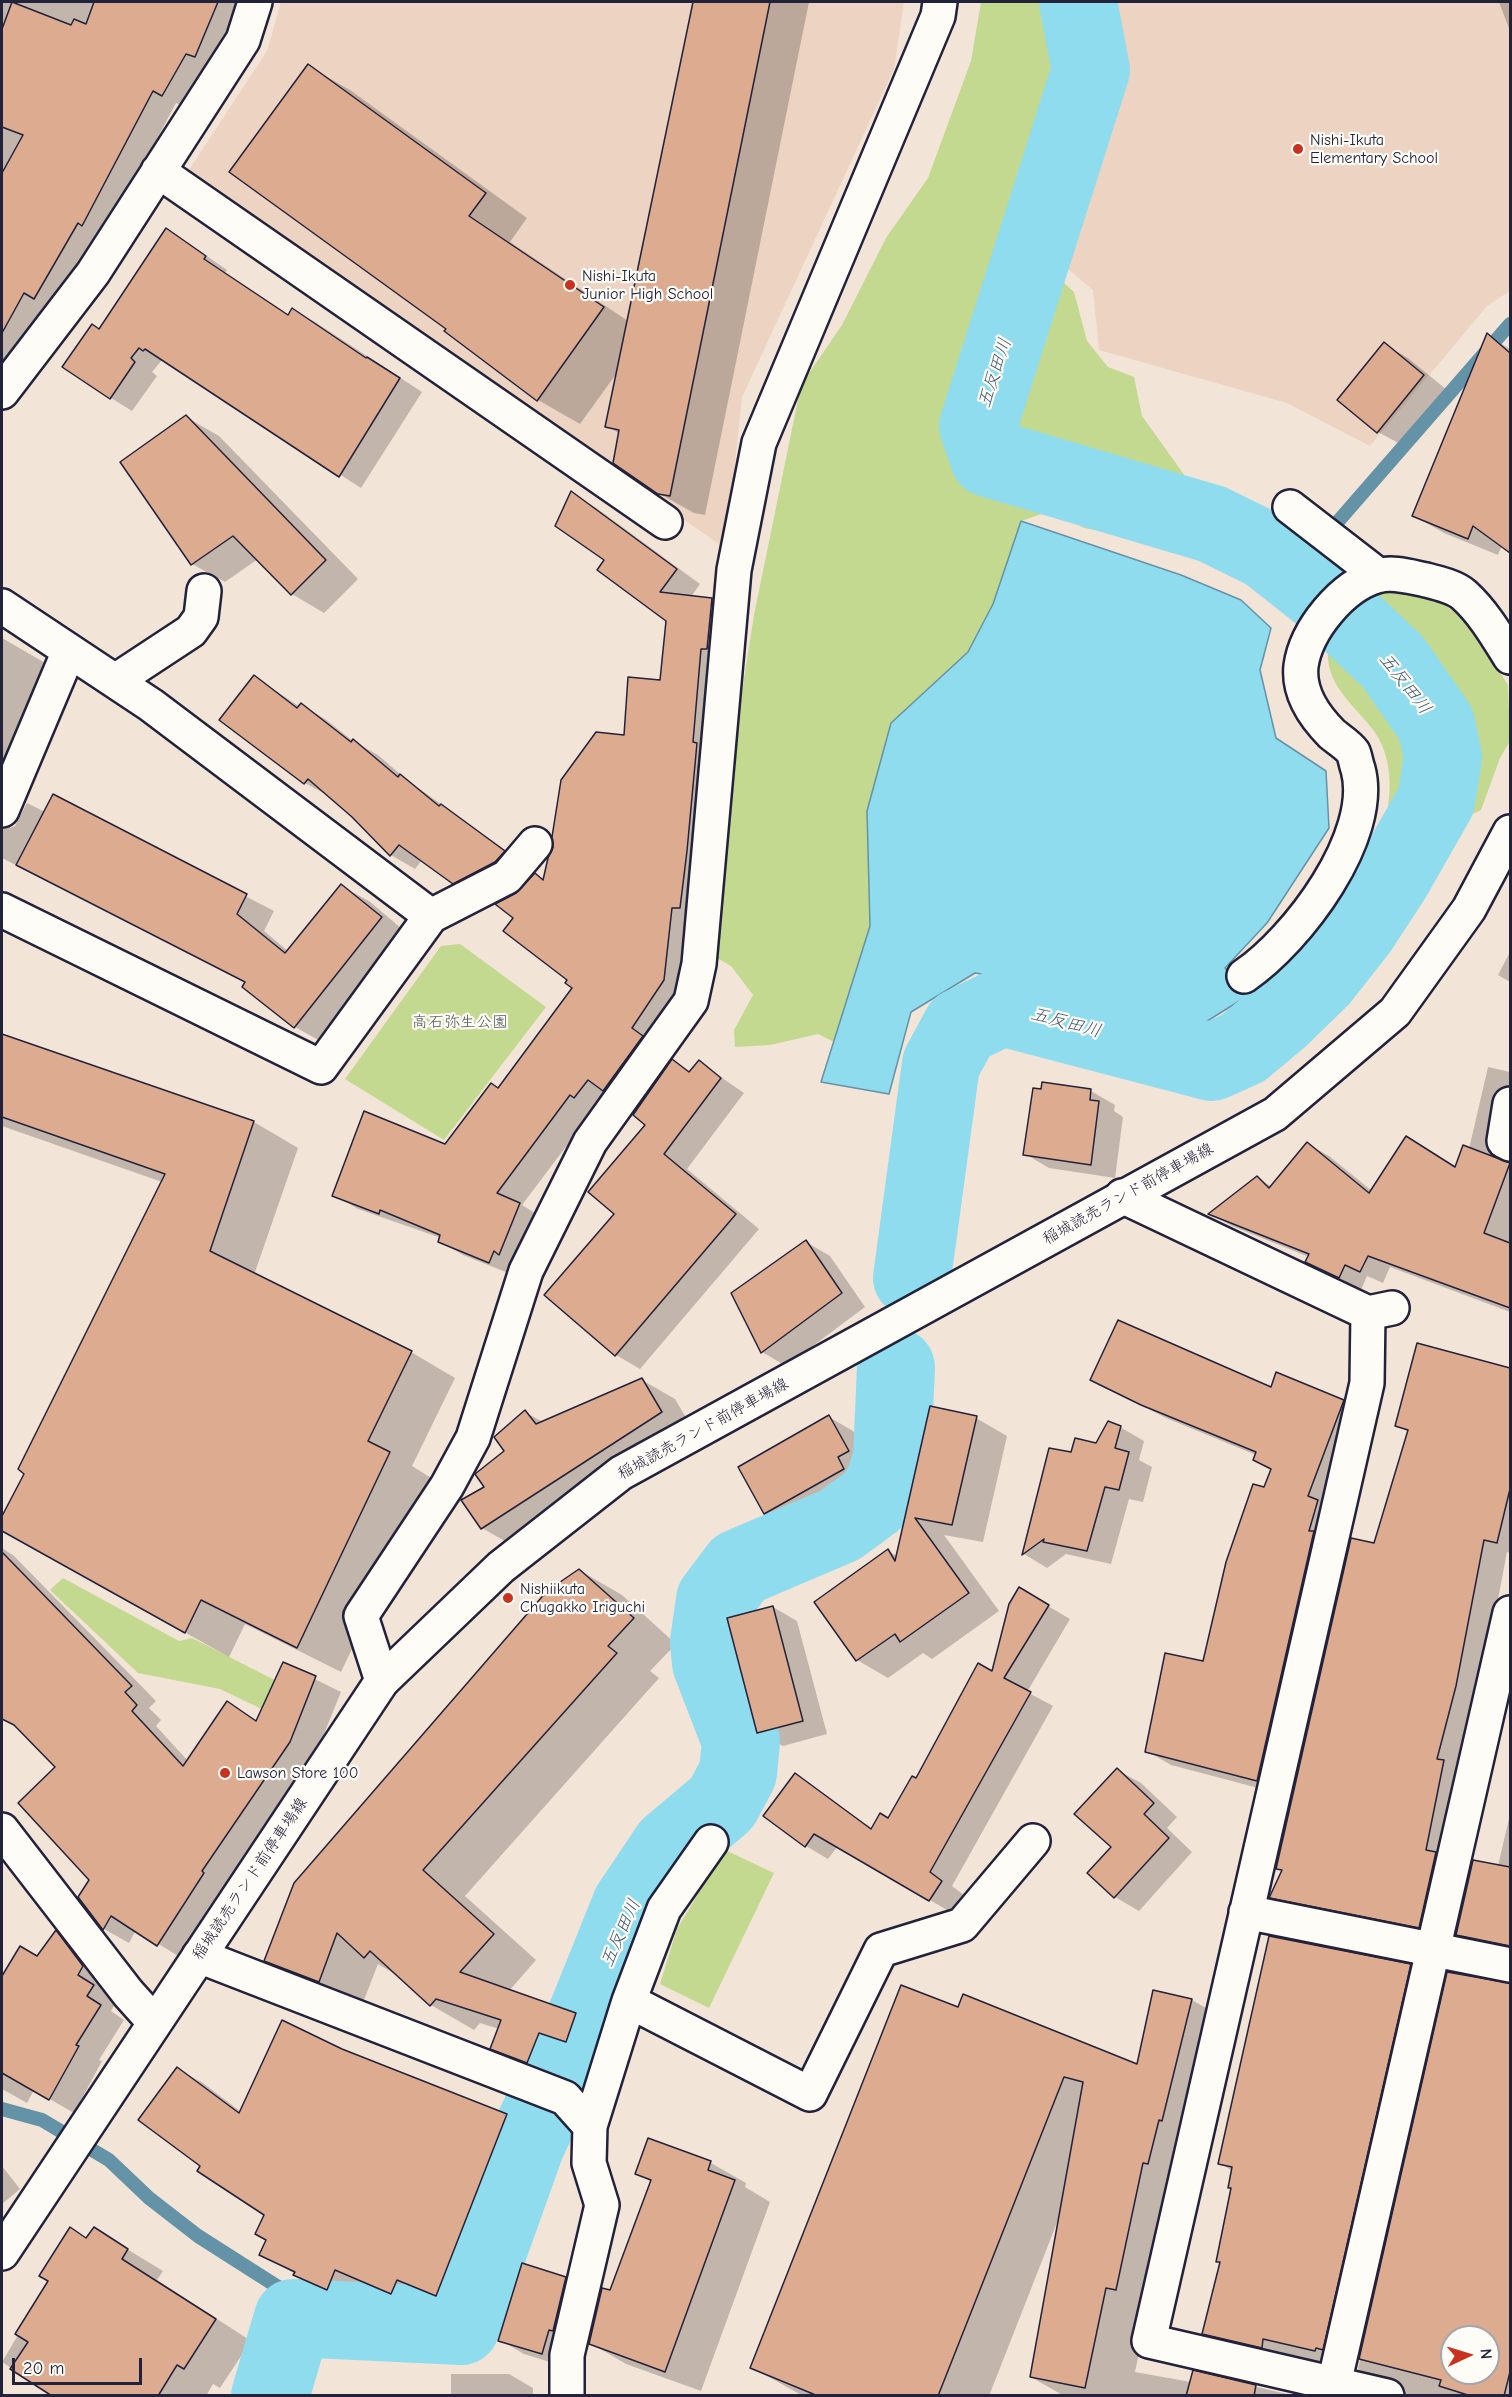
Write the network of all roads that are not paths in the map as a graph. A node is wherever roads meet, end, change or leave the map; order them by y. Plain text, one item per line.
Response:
1 (255, 2) edge
2 (940, 2) edge
3 (158, 171) junction
4 (2, 392) edge
5 (1290, 507) dead end
6 (665, 522) dead end
7 (1362, 574) junction
8 (204, 591) dead end
9 (2, 606) edge
10 (69, 651) junction
11 (1510, 657) edge
12 (115, 681) junction
13 (2, 810) edge
14 (1510, 832) edge
15 (535, 844) dead end
16 (2, 910) edge
17 (432, 916) junction
18 (1244, 976) dead end
19 (1510, 1104) edge
20 (1510, 1144) edge
21 (1122, 1196) junction
22 (1510, 1613) edge
23 (1506, 1658) edge
24 (382, 1682) junction
25 (2, 1830) edge
26 (1033, 1841) dead end
27 (711, 1842) dead end
28 (1246, 1912) junction
29 (1434, 1948) junction
30 (200, 1956) junction
31 (1510, 1965) edge
32 (629, 2001) junction
33 (154, 2022) junction
34 (590, 2126) junction
35 (2, 2253) edge
36 (1334, 2384) junction
37 (567, 2396) edge
38 (1387, 2396) edge

1 - 3 street
2 - 24 street
3 - 4 street
3 - 6 street
5 - 7 street
7 - 11 street
7 - 18 street
8 - 12 street
9 - 10 street
10 - 12 street
10 - 13 street
12 - 17 street
14 - 21 street, 稲城読売ランド前停車場線
15 - 17 street
16 - 17 street
19 - 20 street
21 - 24 street, 稲城読売ランド前停車場線
21 - 28 street
22 - 23 street
23 - 29 street
24 - 30 street, 稲城読売ランド前停車場線
25 - 33 street
26 - 32 street
27 - 32 street
28 - 29 street
28 - 36 street
29 - 31 street
29 - 36 street
30 - 33 street, 稲城読売ランド前停車場線
30 - 34 street
32 - 34 street
33 - 35 street, 稲城読売ランド前停車場線
34 - 37 street
36 - 38 street

